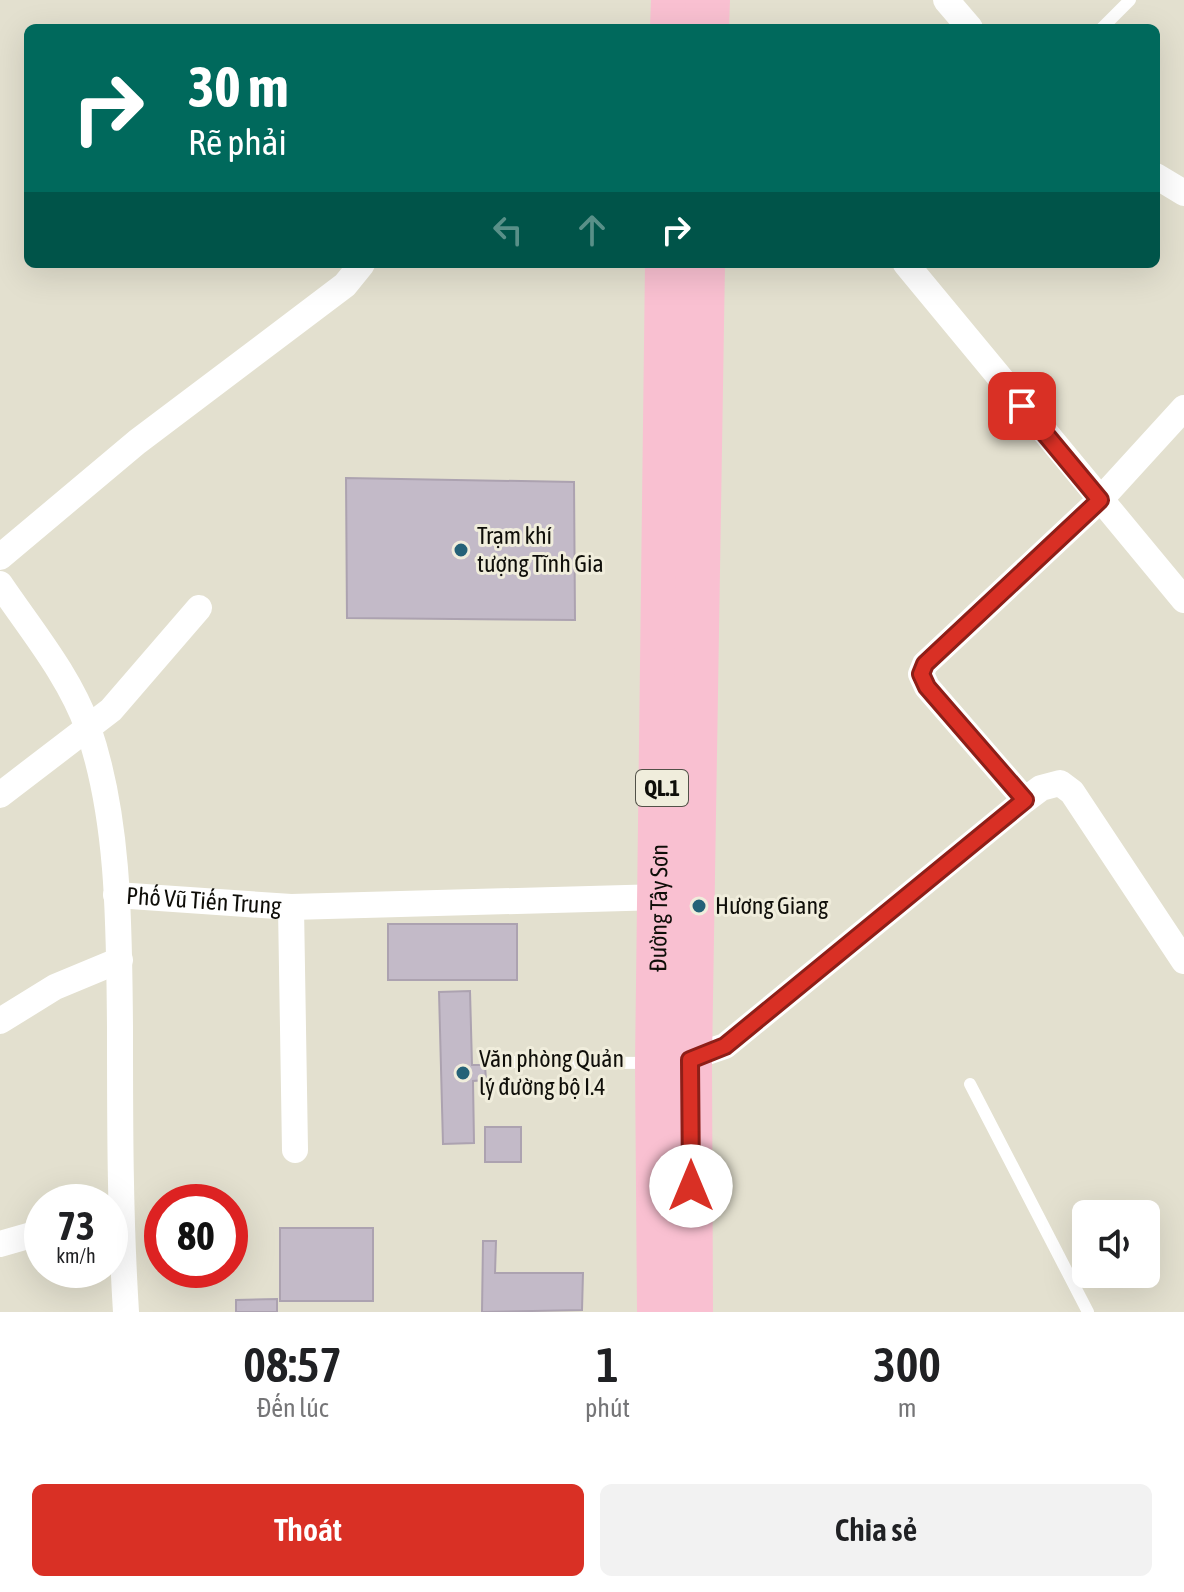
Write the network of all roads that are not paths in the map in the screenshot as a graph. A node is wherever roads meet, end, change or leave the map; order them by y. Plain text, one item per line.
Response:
1 (673, 0) edge
2 (708, 0) edge
3 (946, 0) edge
4 (1130, 0) edge
5 (672, 24) edge
6 (707, 24) edge
7 (967, 24) edge
8 (1106, 24) edge
9 (1160, 178) edge
10 (1184, 193) edge
11 (359, 268) edge
12 (667, 268) edge
13 (703, 268) edge
14 (909, 268) edge
15 (1184, 408) edge
16 (1100, 500) junction
17 (0, 557) edge
18 (0, 584) edge
19 (1184, 600) edge
20 (199, 608) dead end
21 (88, 729) junction
22 (0, 795) edge
23 (1025, 800) junction
24 (116, 895) junction
25 (662, 897) junction
26 (291, 907) junction
27 (120, 960) junction
28 (1184, 961) edge
29 (0, 1021) edge
30 (498, 1062) dead end
31 (673, 1062) junction
32 (970, 1084) dead end
33 (295, 1150) dead end
34 (117, 1184) edge
35 (24, 1237) edge
36 (0, 1244) edge
37 (123, 1288) edge
38 (126, 1312) edge
39 (659, 1312) edge
40 (691, 1312) edge
41 (1088, 1312) edge

1 - 5 highway
2 - 6 highway
3 - 7 street
4 - 8 lane
9 - 10 street
11 - 17 street
12 - 25 highway, Đường Tây Sơn / QL.1
13 - 31 highway, Đường Tây Sơn / QL.1
14 - 16 street
15 - 16 street
16 - 19 street
16 - 23 street
18 - 21 street
20 - 21 street
21 - 22 street
21 - 24 street
23 - 28 street
23 - 31 street
24 - 26 street, Phố Vũ Tiến Trung
24 - 27 street, Phố Vũ Tiến Trung
25 - 26 street, Phố Vũ Tiến Trung
25 - 31 highway, Đường Tây Sơn / QL.1
26 - 33 street
27 - 29 street
27 - 34 street, Phố Vũ Tiến Trung
30 - 31 lane
31 - 39 highway, Đường Tây Sơn / QL.1
31 - 40 highway, Đường Tây Sơn / QL.1
32 - 41 lane
35 - 36 street
37 - 38 street, Phố Vũ Tiến Trung

